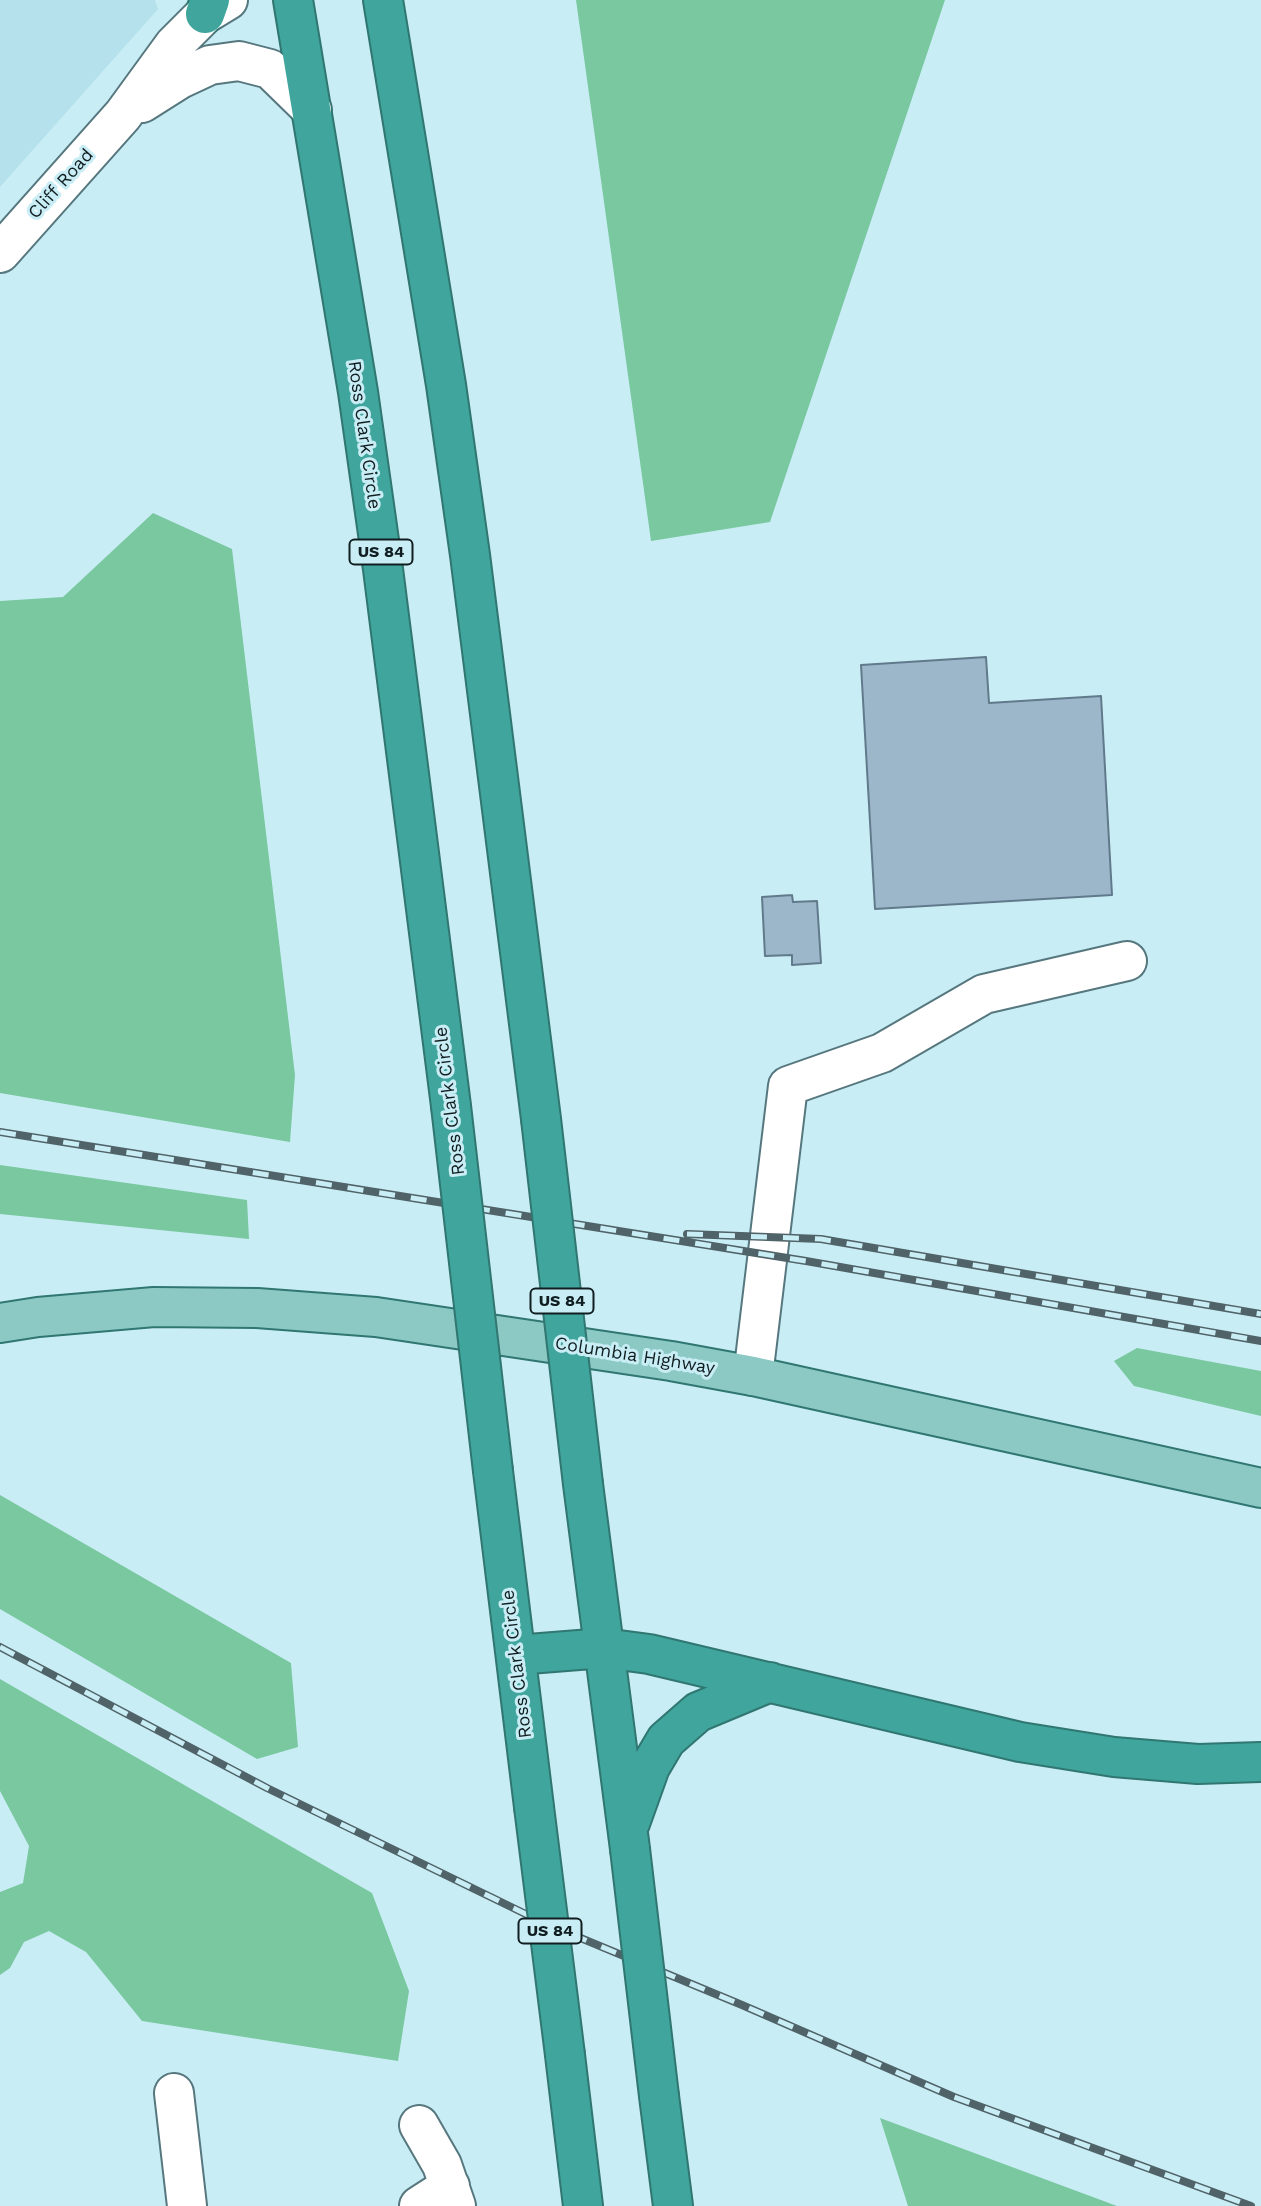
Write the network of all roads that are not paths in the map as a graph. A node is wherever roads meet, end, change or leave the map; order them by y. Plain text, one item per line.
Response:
1 (293, 0) edge
2 (383, 0) edge
3 (214, 5) edge
4 (312, 110) junction
5 (122, 116) junction
6 (0, 253) edge
7 (1126, 961) dead end
8 (0, 1323) edge
9 (753, 1376) junction
10 (1261, 1488) edge
11 (604, 1648) junction
12 (516, 1655) junction
13 (770, 1682) junction
14 (1261, 1762) edge
15 (628, 1840) junction
16 (174, 2093) dead end
17 (419, 2125) dead end
18 (442, 2200) edge
19 (187, 2206) edge
20 (583, 2206) edge
21 (673, 2206) edge

1 - 4 highway, Ross Clark Circle / US 84
2 - 11 highway, US 84, bridge
3 - 5 street, Cliff Road
4 - 5 street, Cliff Road
4 - 12 highway, Ross Clark Circle / US 84, bridge
5 - 6 street, Cliff Road
7 - 9 street
8 - 9 main road, Columbia Highway
9 - 10 main road, Columbia Highway
11 - 12 highway
11 - 13 highway
11 - 15 highway, US 84
12 - 20 highway, Ross Clark Circle / US 84, bridge
13 - 14 highway
13 - 15 highway
15 - 21 highway, US 84, bridge
16 - 19 street
17 - 18 street

